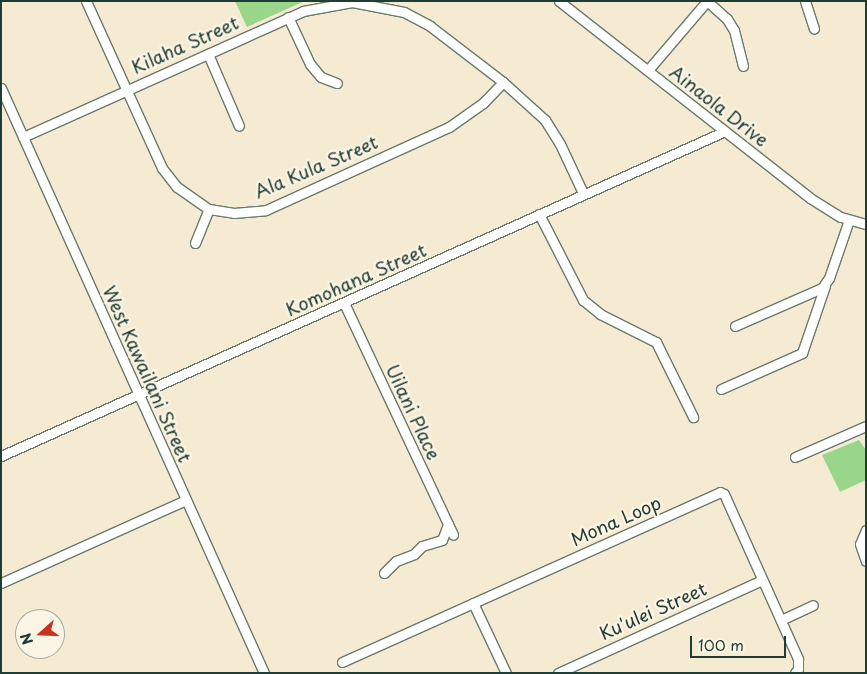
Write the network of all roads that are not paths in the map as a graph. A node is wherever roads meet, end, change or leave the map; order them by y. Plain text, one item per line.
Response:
1 (86, 1) edge
2 (559, 1) edge
3 (707, 1) edge
4 (805, 1) edge
5 (378, 3) edge
6 (288, 17) junction
7 (814, 29) dead end
8 (208, 54) junction
9 (743, 66) dead end
10 (648, 70) junction
11 (502, 82) junction
12 (337, 83) dead end
13 (1, 88) edge
14 (127, 90) junction
15 (239, 126) dead end
16 (723, 132) junction
17 (23, 137) junction
18 (582, 193) junction
19 (209, 209) junction
20 (538, 214) junction
21 (848, 220) junction
22 (866, 224) edge
23 (195, 243) dead end
24 (826, 283) junction
25 (344, 303) junction
26 (736, 326) dead end
27 (721, 389) dead end
28 (139, 394) junction
29 (693, 417) dead end
30 (866, 426) edge
31 (1, 456) edge
32 (795, 457) dead end
33 (186, 500) junction
34 (448, 524) junction
35 (866, 530) edge
36 (453, 535) dead end
37 (866, 561) edge
38 (384, 573) dead end
39 (762, 580) junction
40 (1, 583) edge
41 (473, 603) junction
42 (813, 605) dead end
43 (781, 620) junction
44 (342, 662) dead end
45 (264, 673) edge
46 (506, 673) edge
47 (558, 673) edge
48 (795, 673) edge

1 - 14 street, Ala Kula Street
2 - 10 street, Ainaola Drive
3 - 9 street
3 - 10 street
4 - 7 street
5 - 6 street, Kilaha Street
5 - 11 street, Kilaha Street
6 - 8 street, Kilaha Street
6 - 12 street
8 - 14 street, Kilaha Street
8 - 15 street
10 - 16 street, Ainaola Drive
11 - 18 street, Kilaha Street
11 - 19 street, Ala Kula Street
13 - 17 street, West Kawailani Street
14 - 17 street, Kilaha Street
14 - 19 street, Ala Kula Street
16 - 18 street, Komohana Street
16 - 21 street, Ainaola Drive
17 - 28 street, West Kawailani Street
18 - 20 street, Komohana Street
19 - 23 street
20 - 25 street, Komohana Street
20 - 29 street
21 - 22 street, Ainaola Drive
21 - 24 street
24 - 26 street
24 - 27 street
25 - 28 street, Komohana Street
25 - 34 street, Uilani Place
28 - 31 street, Komohana Street
28 - 33 street, West Kawailani Street
30 - 32 street
33 - 40 street
33 - 45 street, West Kawailani Street
34 - 36 street, Uilani Place
34 - 38 street
35 - 37 street
39 - 41 street, Mona Loop
39 - 43 street, Mona Loop
39 - 47 street, Ku'ulei Street
41 - 44 street, Mona Loop
41 - 46 street
42 - 43 street
43 - 48 street, Mona Loop

